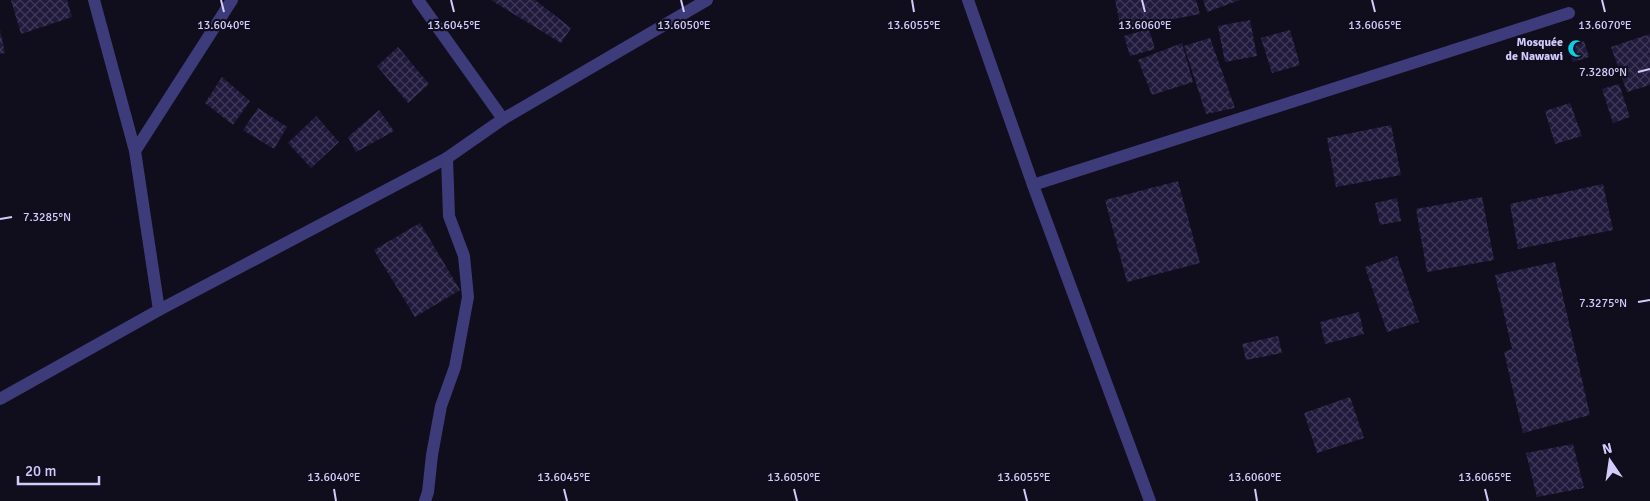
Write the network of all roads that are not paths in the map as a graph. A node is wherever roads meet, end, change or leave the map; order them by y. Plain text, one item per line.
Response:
1 (94, 0) edge
2 (232, 0) edge
3 (418, 0) edge
4 (706, 0) edge
5 (968, 0) edge
6 (1569, 14) dead end
7 (503, 120) junction
8 (135, 151) junction
9 (447, 158) junction
10 (1033, 185) junction
11 (159, 310) junction
12 (0, 399) edge
13 (425, 501) edge
14 (1150, 501) edge

1 - 8 street
2 - 8 street
3 - 7 street
4 - 7 street
5 - 10 street
6 - 10 street
7 - 9 street
8 - 11 street
9 - 11 street
9 - 13 street
10 - 14 street
11 - 12 street

